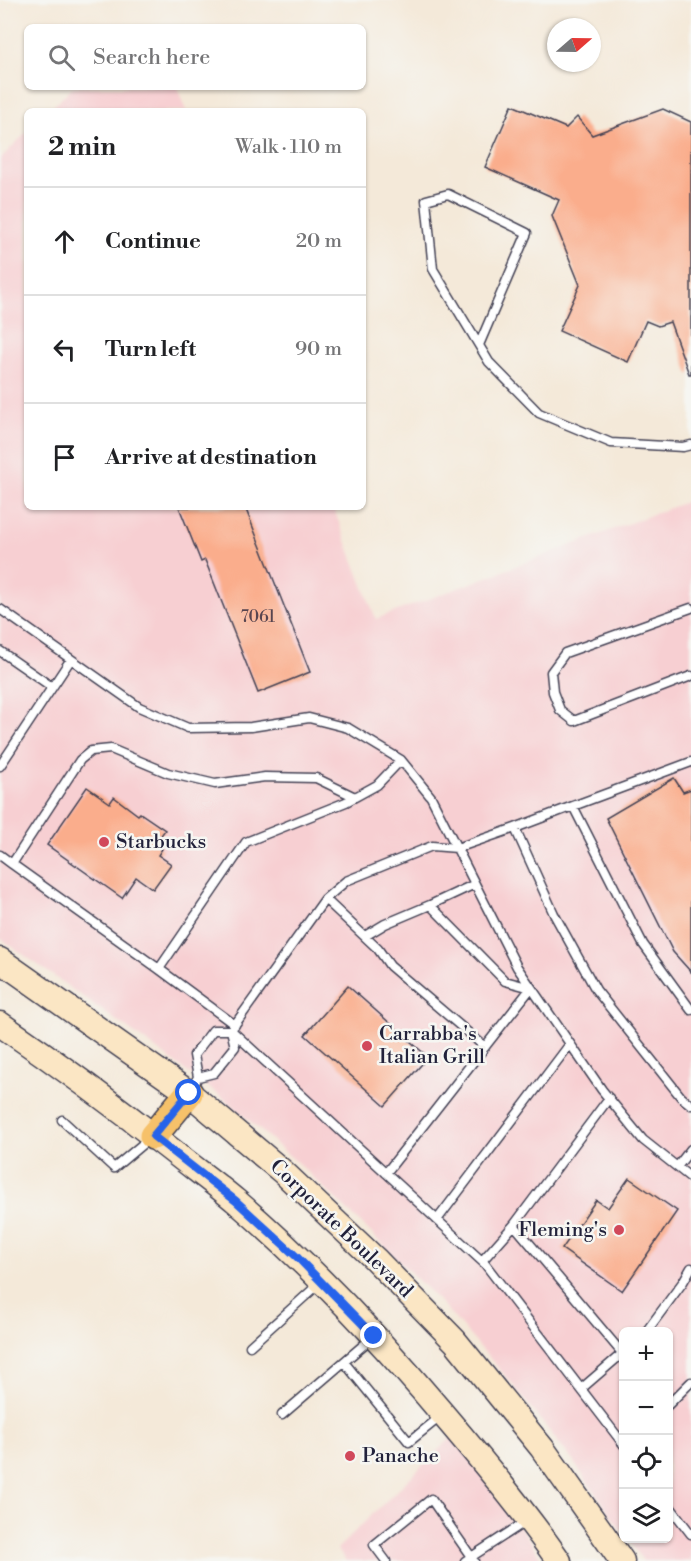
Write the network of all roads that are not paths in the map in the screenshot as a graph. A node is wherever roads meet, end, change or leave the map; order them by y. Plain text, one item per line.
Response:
1 (479, 345) junction
2 (691, 446) edge
3 (691, 608) edge
4 (0, 609) edge
5 (0, 651) edge
6 (71, 659) junction
7 (691, 676) edge
8 (52, 687) junction
9 (401, 760) junction
10 (691, 762) edge
11 (0, 766) edge
12 (355, 797) junction
13 (573, 806) junction
14 (515, 828) junction
15 (457, 848) junction
16 (0, 855) edge
17 (12, 864) junction
18 (475, 884) junction
19 (325, 899) junction
20 (430, 905) junction
21 (365, 936) junction
22 (0, 960) edge
23 (159, 969) junction
24 (531, 988) junction
25 (691, 1010) edge
26 (0, 1024) edge
27 (233, 1028) junction
28 (570, 1044) junction
29 (485, 1047) junction
30 (194, 1085) junction
31 (609, 1098) junction
32 (691, 1105) edge
33 (62, 1120) dead end
34 (153, 1136) junction
35 (691, 1149) edge
36 (677, 1167) junction
37 (386, 1173) junction
38 (691, 1178) edge
39 (437, 1220) junction
40 (514, 1225) junction
41 (482, 1261) junction
42 (691, 1268) edge
43 (322, 1282) junction
44 (650, 1327) edge
45 (374, 1336) junction
46 (250, 1346) dead end
47 (619, 1347) edge
48 (619, 1355) edge
49 (344, 1362) junction
50 (691, 1383) edge
51 (580, 1389) junction
52 (673, 1401) edge
53 (443, 1414) junction
54 (282, 1415) dead end
55 (619, 1437) edge
56 (673, 1509) edge
57 (529, 1520) junction
58 (691, 1534) edge
59 (470, 1560) edge
60 (386, 1561) edge
61 (559, 1561) edge
62 (622, 1561) edge

1 - 1 lane
1 - 2 lane
3 - 7 lane
4 - 6 lane
5 - 8 lane
6 - 8 lane
6 - 9 lane
8 - 11 lane
9 - 12 lane
9 - 15 lane
10 - 13 lane
12 - 17 lane
12 - 23 lane
13 - 14 lane
13 - 25 lane
14 - 15 lane
14 - 32 lane
15 - 18 lane
15 - 19 lane
16 - 17 lane
17 - 23 lane
18 - 20 lane
18 - 24 lane
19 - 21 lane
19 - 27 lane
20 - 21 lane
20 - 24 lane
21 - 29 lane
22 - 30 street, Corporate Boulevard
23 - 27 lane
24 - 28 lane
24 - 29 lane
26 - 34 street
27 - 30 lane
27 - 30 lane
27 - 37 lane
28 - 31 lane
28 - 39 lane
29 - 37 lane
30 - 34 main road
30 - 62 street, Corporate Boulevard
31 - 36 lane
31 - 40 lane
33 - 34 lane
34 - 43 street
35 - 36 lane
36 - 38 lane
37 - 39 lane
39 - 41 lane
40 - 41 lane
40 - 47 lane
41 - 51 lane
42 - 44 lane
43 - 45 street
43 - 46 lane
45 - 49 lane
45 - 53 street
48 - 51 lane
49 - 53 lane
49 - 54 lane
50 - 52 lane
51 - 55 lane
53 - 57 street
56 - 58 lane
57 - 59 lane
57 - 61 street
59 - 60 lane

